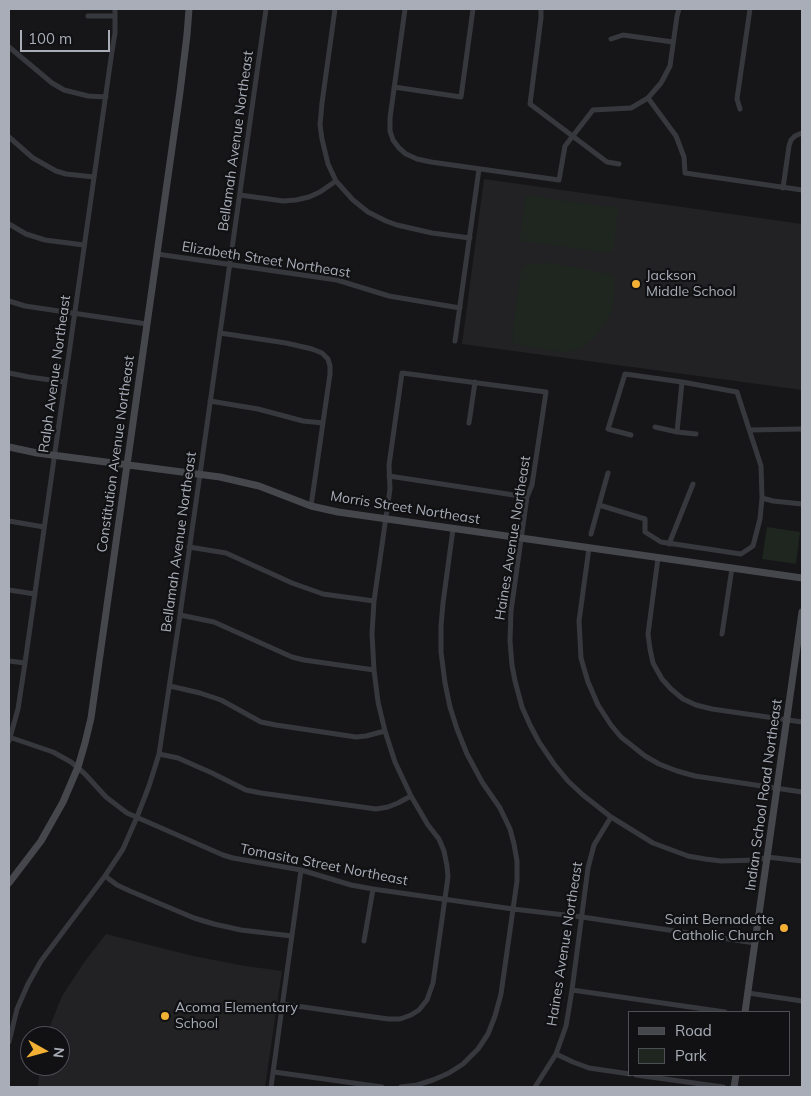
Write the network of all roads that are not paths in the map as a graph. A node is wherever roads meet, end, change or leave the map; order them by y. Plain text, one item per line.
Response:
1 (115, 9) edge
2 (189, 9) edge
3 (266, 9) edge
4 (335, 9) edge
5 (405, 9) edge
6 (473, 9) edge
7 (541, 9) edge
8 (679, 9) edge
9 (750, 9) edge
10 (88, 16) dead end
11 (115, 16) junction
12 (611, 39) dead end
13 (673, 42) junction
14 (9, 47) edge
15 (394, 87) junction
16 (106, 97) junction
17 (648, 98) junction
18 (740, 109) dead end
19 (802, 134) edge
20 (572, 136) junction
21 (9, 137) edge
22 (619, 164) dead end
23 (479, 169) junction
24 (94, 176) junction
25 (336, 181) junction
26 (783, 188) junction
27 (802, 190) edge
28 (240, 195) junction
29 (9, 224) edge
30 (470, 238) junction
31 (84, 245) junction
32 (157, 254) junction
33 (230, 265) junction
34 (9, 301) edge
35 (460, 308) junction
36 (75, 314) junction
37 (147, 324) junction
38 (220, 333) junction
39 (455, 341) dead end
40 (9, 373) edge
41 (65, 382) junction
42 (475, 382) junction
43 (682, 382) junction
44 (210, 401) junction
45 (323, 423) junction
46 (469, 423) dead end
47 (655, 427) dead end
48 (802, 429) edge
49 (750, 430) junction
50 (676, 432) junction
51 (696, 434) dead end
52 (631, 435) dead end
53 (9, 447) edge
54 (54, 455) junction
55 (128, 464) junction
56 (608, 473) dead end
57 (200, 474) junction
58 (388, 476) junction
59 (693, 484) dead end
60 (527, 497) junction
61 (762, 498) junction
62 (802, 504) edge
63 (599, 505) junction
64 (311, 506) junction
65 (385, 518) junction
66 (9, 521) edge
67 (44, 527) junction
68 (453, 528) junction
69 (591, 534) dead end
70 (522, 538) junction
71 (669, 544) junction
72 (189, 547) junction
73 (589, 548) junction
74 (658, 558) junction
75 (732, 568) junction
76 (802, 578) edge
77 (9, 590) edge
78 (34, 594) junction
79 (374, 601) junction
80 (802, 612) edge
81 (180, 615) junction
82 (722, 634) dead end
83 (800, 652) edge
84 (9, 661) edge
85 (25, 663) junction
86 (374, 670) junction
87 (170, 686) junction
88 (787, 720) junction
89 (802, 722) edge
90 (385, 730) junction
91 (9, 739) edge
92 (159, 754) junction
93 (78, 767) junction
94 (777, 788) junction
95 (802, 792) edge
96 (411, 796) junction
97 (611, 817) junction
98 (137, 818) junction
99 (767, 857) junction
100 (802, 861) edge
101 (301, 870) junction
102 (105, 876) junction
103 (9, 883) edge
104 (372, 889) junction
105 (445, 898) junction
106 (514, 909) junction
107 (582, 917) junction
108 (292, 936) junction
109 (364, 941) dead end
110 (755, 943) junction
111 (572, 990) junction
112 (748, 993) junction
113 (802, 1000) edge
114 (282, 1004) junction
115 (718, 1011) edge
116 (745, 1011) edge
117 (9, 1042) edge
118 (556, 1054) junction
119 (274, 1072) junction
120 (628, 1074) edge
121 (643, 1076) edge
122 (271, 1087) edge
123 (382, 1087) edge
124 (401, 1087) edge
125 (535, 1087) edge
126 (723, 1087) edge

1 - 11 street, Ralph Avenue Northeast
2 - 32 street, Constitution Avenue Northeast
3 - 28 street, Bellamah Avenue Northeast
4 - 25 street
5 - 15 street
6 - 15 street
7 - 20 street
8 - 13 street
9 - 18 street
10 - 11 street
11 - 16 street, Ralph Avenue Northeast
12 - 13 street
13 - 17 street
14 - 16 street
15 - 23 street
16 - 24 street, Ralph Avenue Northeast
17 - 20 street
17 - 26 street
19 - 26 street
20 - 22 street
20 - 23 street
21 - 24 street
23 - 30 street
24 - 31 street, Ralph Avenue Northeast
25 - 28 street
25 - 30 street
26 - 27 street
28 - 33 street, Bellamah Avenue Northeast
29 - 31 street
30 - 35 street
31 - 36 street, Ralph Avenue Northeast
32 - 33 street, Elizabeth Street Northeast
32 - 37 street, Constitution Avenue Northeast
33 - 35 street, Elizabeth Street Northeast
33 - 38 street, Bellamah Avenue Northeast
34 - 36 street
35 - 39 street
36 - 37 street
36 - 41 street, Ralph Avenue Northeast
37 - 55 street, Constitution Avenue Northeast
38 - 44 street, Bellamah Avenue Northeast
38 - 45 street
40 - 41 street
41 - 54 street, Ralph Avenue Northeast
42 - 46 street
42 - 58 street
42 - 60 street, Haines Avenue Northeast
43 - 49 street
43 - 50 street
43 - 52 street
44 - 45 street
44 - 57 street, Bellamah Avenue Northeast
45 - 64 street
47 - 50 street
48 - 49 street
49 - 61 street
50 - 51 street
53 - 54 street, Morris Street Northeast
54 - 55 street, Morris Street Northeast
54 - 67 street, Ralph Avenue Northeast
55 - 57 street, Morris Street Northeast
55 - 93 street, Constitution Avenue Northeast
56 - 63 street
57 - 64 street, Morris Street Northeast
57 - 72 street, Bellamah Avenue Northeast
58 - 60 street
58 - 65 street
59 - 71 street
60 - 70 street, Haines Avenue Northeast
61 - 62 street
61 - 71 street
63 - 69 street
63 - 71 street
64 - 65 street, Morris Street Northeast
65 - 68 street, Morris Street Northeast
65 - 79 street
66 - 67 street
67 - 78 street, Ralph Avenue Northeast
68 - 70 street, Morris Street Northeast
68 - 106 street
70 - 73 street, Morris Street Northeast
70 - 97 street, Haines Avenue Northeast
72 - 79 street
72 - 81 street, Bellamah Avenue Northeast
73 - 74 street, Morris Street Northeast
73 - 94 street
74 - 75 street, Morris Street Northeast
74 - 88 street
75 - 76 street, Morris Street Northeast
75 - 82 street
77 - 78 street
78 - 85 street, Ralph Avenue Northeast
79 - 86 street
80 - 83 street, Indian School Road Northeast
81 - 86 street
81 - 87 street, Bellamah Avenue Northeast
83 - 88 street, Indian School Road Northeast
84 - 85 street
85 - 91 street, Ralph Avenue Northeast
86 - 90 street
87 - 90 street
87 - 92 street, Bellamah Avenue Northeast
88 - 89 street
88 - 94 street, Indian School Road Northeast
90 - 96 street
91 - 93 street, Tomasita Street Northeast
92 - 96 street
92 - 98 street, Bellamah Avenue Northeast
93 - 98 street, Tomasita Street Northeast
93 - 103 street, Constitution Avenue Northeast
94 - 95 street
94 - 99 street, Indian School Road Northeast
96 - 105 street
97 - 99 street
97 - 107 street, Haines Avenue Northeast
98 - 101 street, Tomasita Street Northeast
98 - 102 street, Bellamah Avenue Northeast
99 - 100 street
99 - 110 street, Indian School Road Northeast
101 - 104 street, Tomasita Street Northeast
101 - 108 street
102 - 108 street
102 - 117 street, Bellamah Avenue Northeast
104 - 105 street, Tomasita Street Northeast
104 - 109 street
105 - 106 street, Tomasita Street Northeast
105 - 114 street
106 - 107 street, Tomasita Street Northeast
106 - 124 street
107 - 110 street, Tomasita Street Northeast
107 - 111 street, Haines Avenue Northeast
108 - 114 street
110 - 112 street, Indian School Road Northeast
111 - 115 street
111 - 118 street, Haines Avenue Northeast
112 - 113 street
112 - 116 street, Indian School Road Northeast
114 - 119 street
118 - 120 street
118 - 125 street, Haines Avenue Northeast
119 - 122 street
119 - 123 street
121 - 126 street

